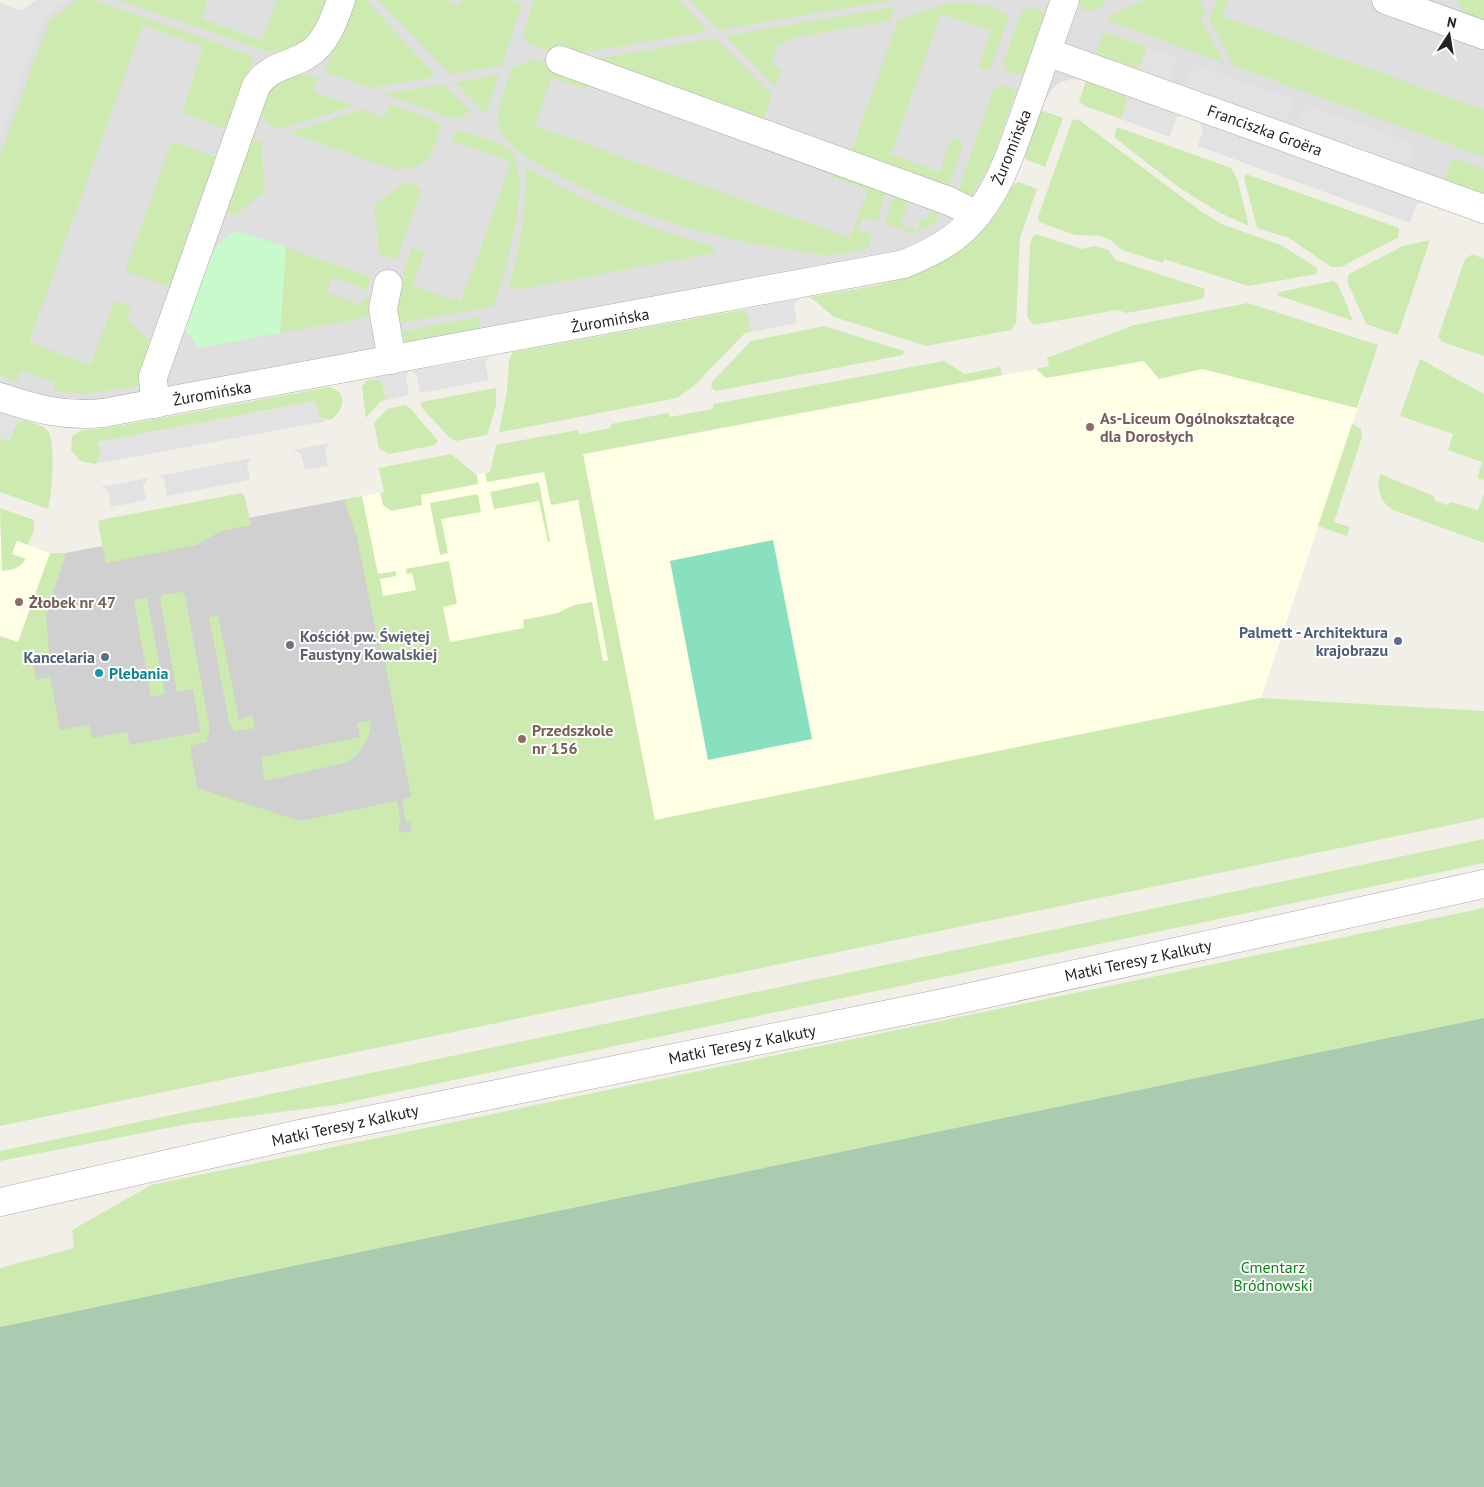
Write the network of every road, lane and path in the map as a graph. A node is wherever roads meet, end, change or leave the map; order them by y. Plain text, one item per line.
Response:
1 (341, 0) edge
2 (1065, 0) edge
3 (1386, 0) edge
4 (1484, 35) edge
5 (1047, 52) junction
6 (560, 60) dead end
7 (1484, 209) edge
8 (977, 215) junction
9 (388, 284) dead end
10 (392, 360) junction
11 (0, 397) edge
12 (155, 404) junction
13 (1484, 884) edge
14 (0, 1202) edge

1 - 12 street
2 - 5 street, Żuromińska
3 - 4 street
5 - 7 street, Franciszka Groëra
5 - 8 street, Żuromińska
6 - 8 street
8 - 10 street, Żuromińska
9 - 10 street
10 - 12 street, Żuromińska
11 - 12 street, Żuromińska
13 - 14 street, Matki Teresy z Kalkuty

